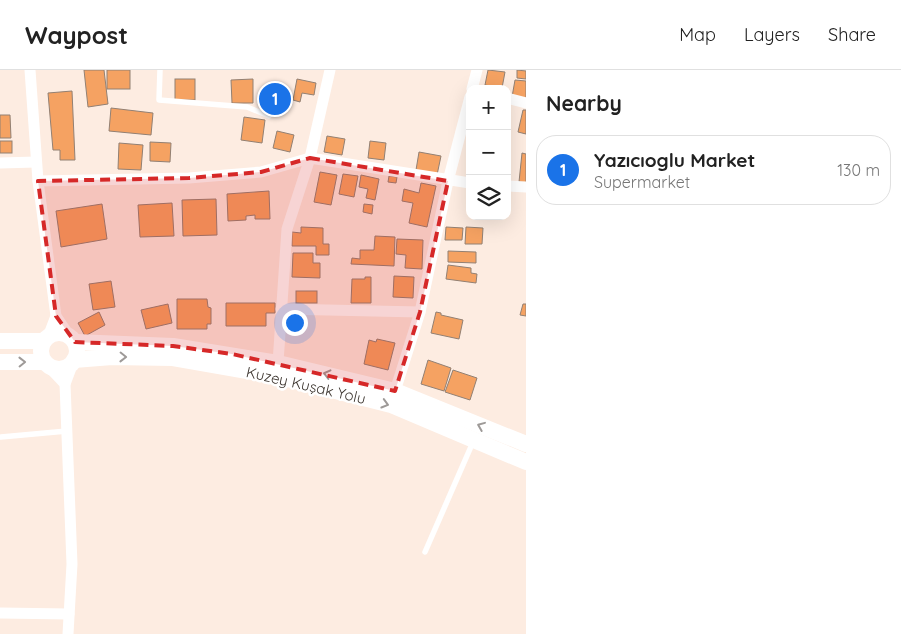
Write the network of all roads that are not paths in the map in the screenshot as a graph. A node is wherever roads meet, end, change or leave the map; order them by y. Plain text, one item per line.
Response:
1 (30, 70) edge
2 (160, 70) edge
3 (330, 70) edge
4 (477, 70) edge
5 (473, 85) edge
6 (511, 99) edge
7 (526, 103) edge
8 (466, 112) edge
9 (269, 116) dead end
10 (310, 158) junction
11 (36, 162) junction
12 (0, 163) edge
13 (38, 181) junction
14 (448, 181) junction
15 (466, 183) edge
16 (511, 186) edge
17 (526, 187) edge
18 (281, 309) junction
19 (420, 312) junction
20 (56, 316) junction
21 (46, 339) junction
22 (73, 340) junction
23 (0, 342) edge
24 (82, 360) junction
25 (0, 362) edge
26 (278, 363) junction
27 (46, 364) junction
28 (65, 384) junction
29 (395, 391) junction
30 (67, 431) junction
31 (1, 437) dead end
32 (474, 440) junction
33 (526, 444) edge
34 (526, 462) edge
35 (425, 552) dead end
36 (0, 613) edge
37 (69, 614) junction
38 (68, 634) edge

1 - 11 street
2 - 9 lane
3 - 10 street
4 - 5 street
6 - 7 street
8 - 14 street
10 - 13 street
10 - 14 street
10 - 18 street
11 - 12 street
11 - 13 street
13 - 20 street
14 - 15 street
14 - 19 street
16 - 17 street
18 - 19 street
18 - 26 street
19 - 29 street
20 - 21 street
20 - 22 street
21 - 22 main road
21 - 23 main road
21 - 27 main road
22 - 24 main road
22 - 26 main road, Kuzey Kuşak Yolu
24 - 27 main road
24 - 28 street
24 -> 32 main road, Kuzey Kuşak Yolu
25 -> 27 main road
29 -> 26 main road, Kuzey Kuşak Yolu
27 - 28 street
28 - 30 street
33 -> 29 main road, Kuzey Kuşak Yolu
30 - 31 lane
30 - 37 street
32 - 34 main road, Kuzey Kuşak Yolu
32 - 35 lane
36 - 37 street
37 - 38 street

